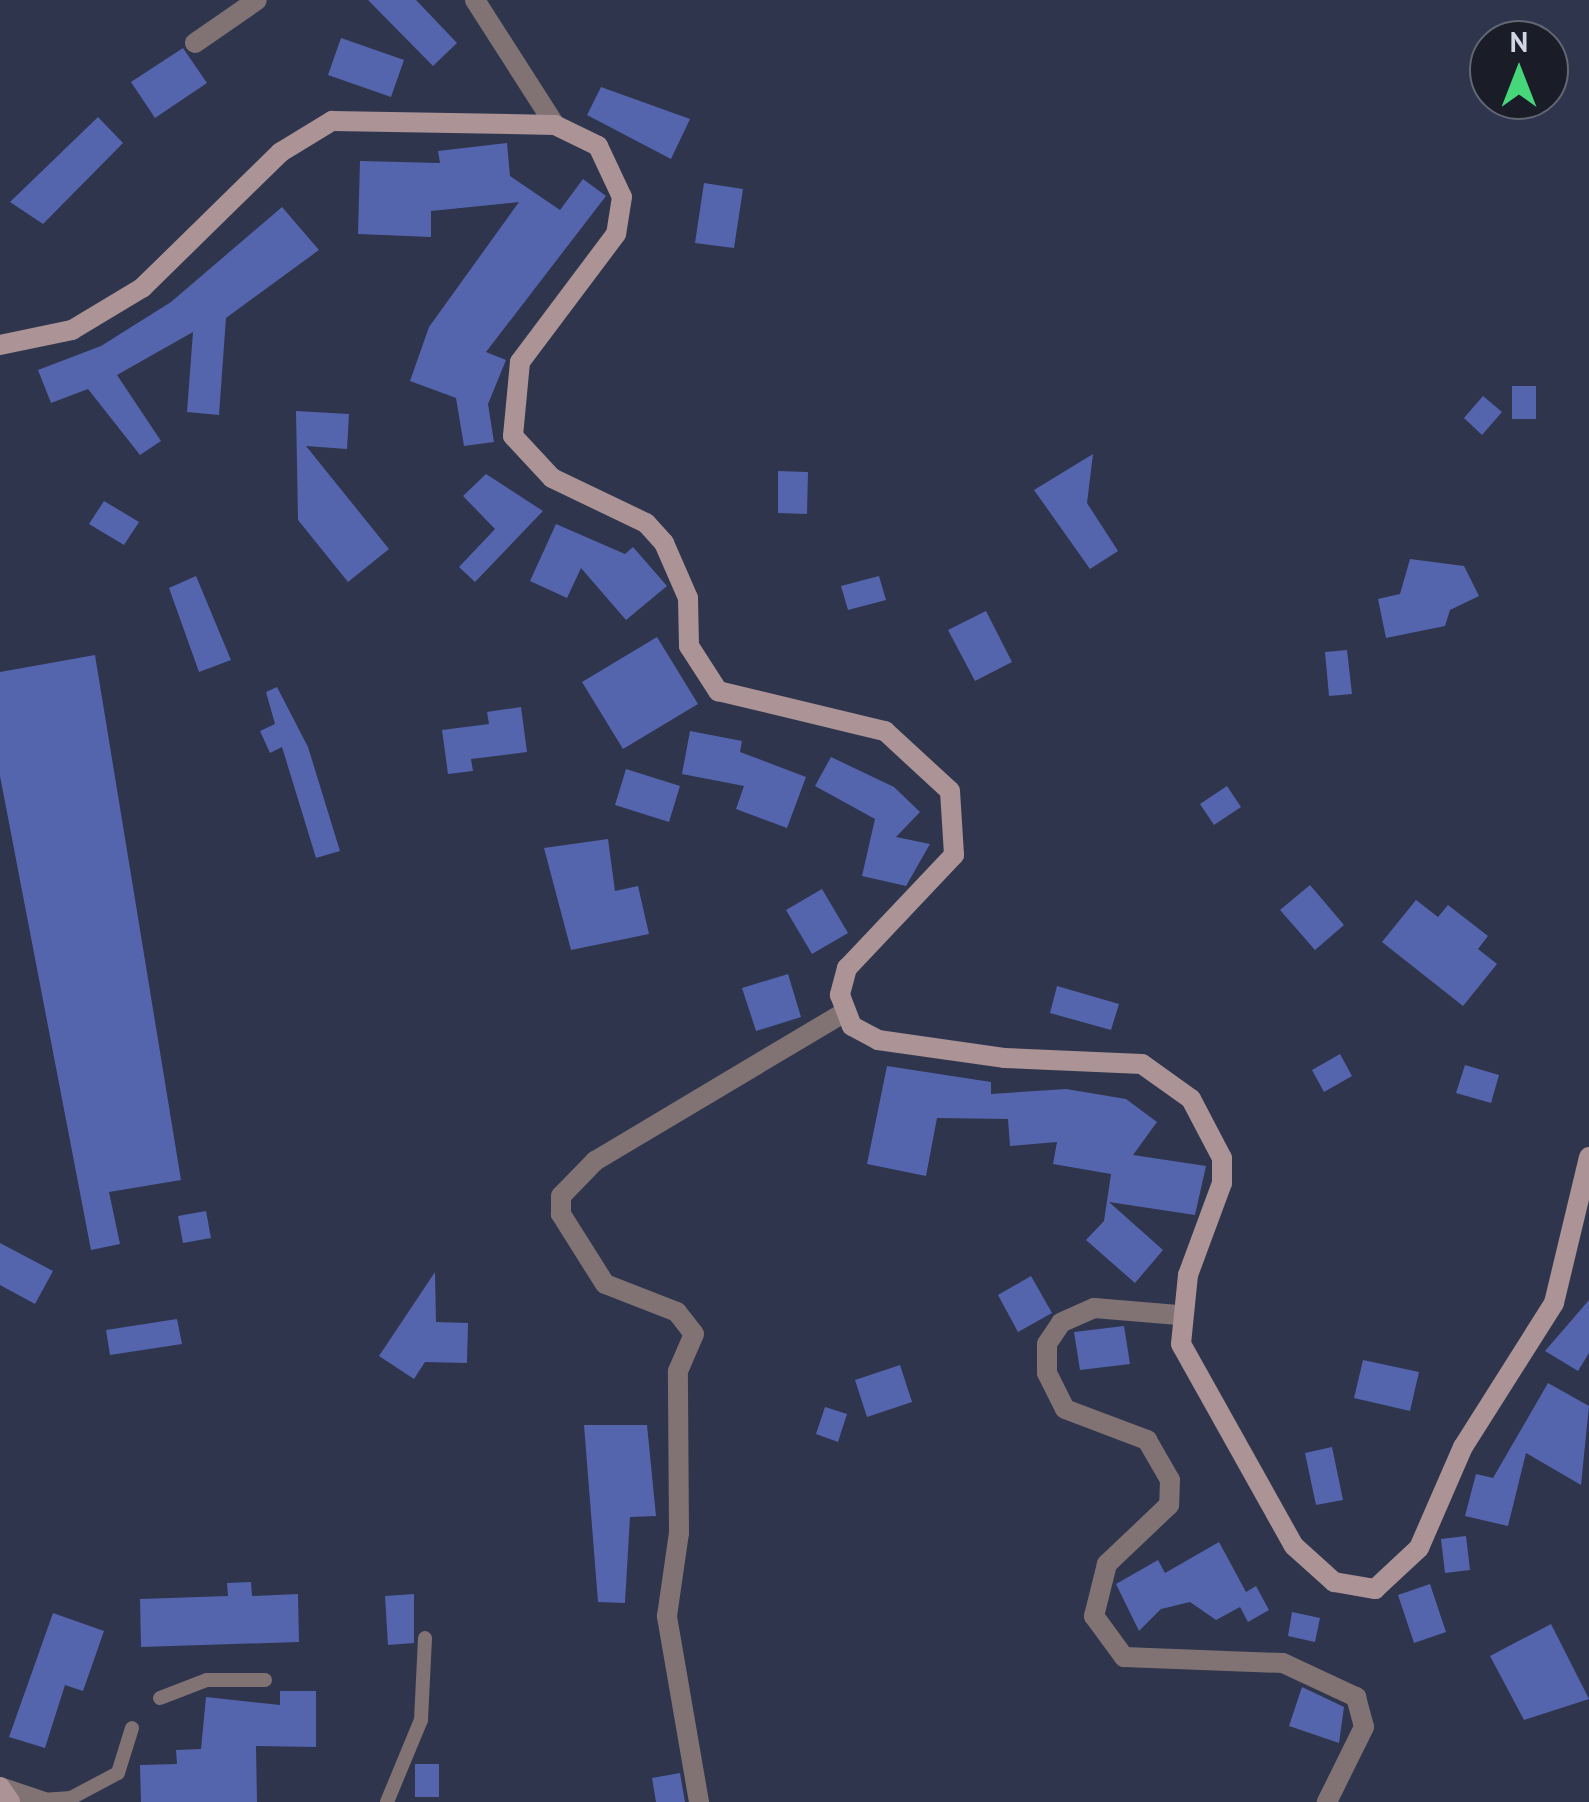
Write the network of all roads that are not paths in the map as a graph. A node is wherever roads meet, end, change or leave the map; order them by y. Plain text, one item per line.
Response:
1 (257, 0) edge
2 (474, 2) edge
3 (195, 42) dead end
4 (554, 125) junction
5 (0, 344) edge
6 (842, 1014) junction
7 (1589, 1157) edge
8 (1178, 1314) junction
9 (425, 1638) dead end
10 (265, 1680) dead end
11 (160, 1698) dead end
12 (132, 1728) dead end
13 (0, 1787) edge
14 (43, 1801) edge
15 (10, 1802) edge
16 (387, 1802) edge
17 (699, 1802) edge
18 (1327, 1802) edge

1 - 3 street
2 - 4 street
4 - 5 street
4 - 6 street
6 - 8 street
6 - 17 street
7 - 8 street
8 - 18 street
9 - 16 lane
10 - 11 lane
12 - 14 lane
13 - 14 street
13 - 15 street

